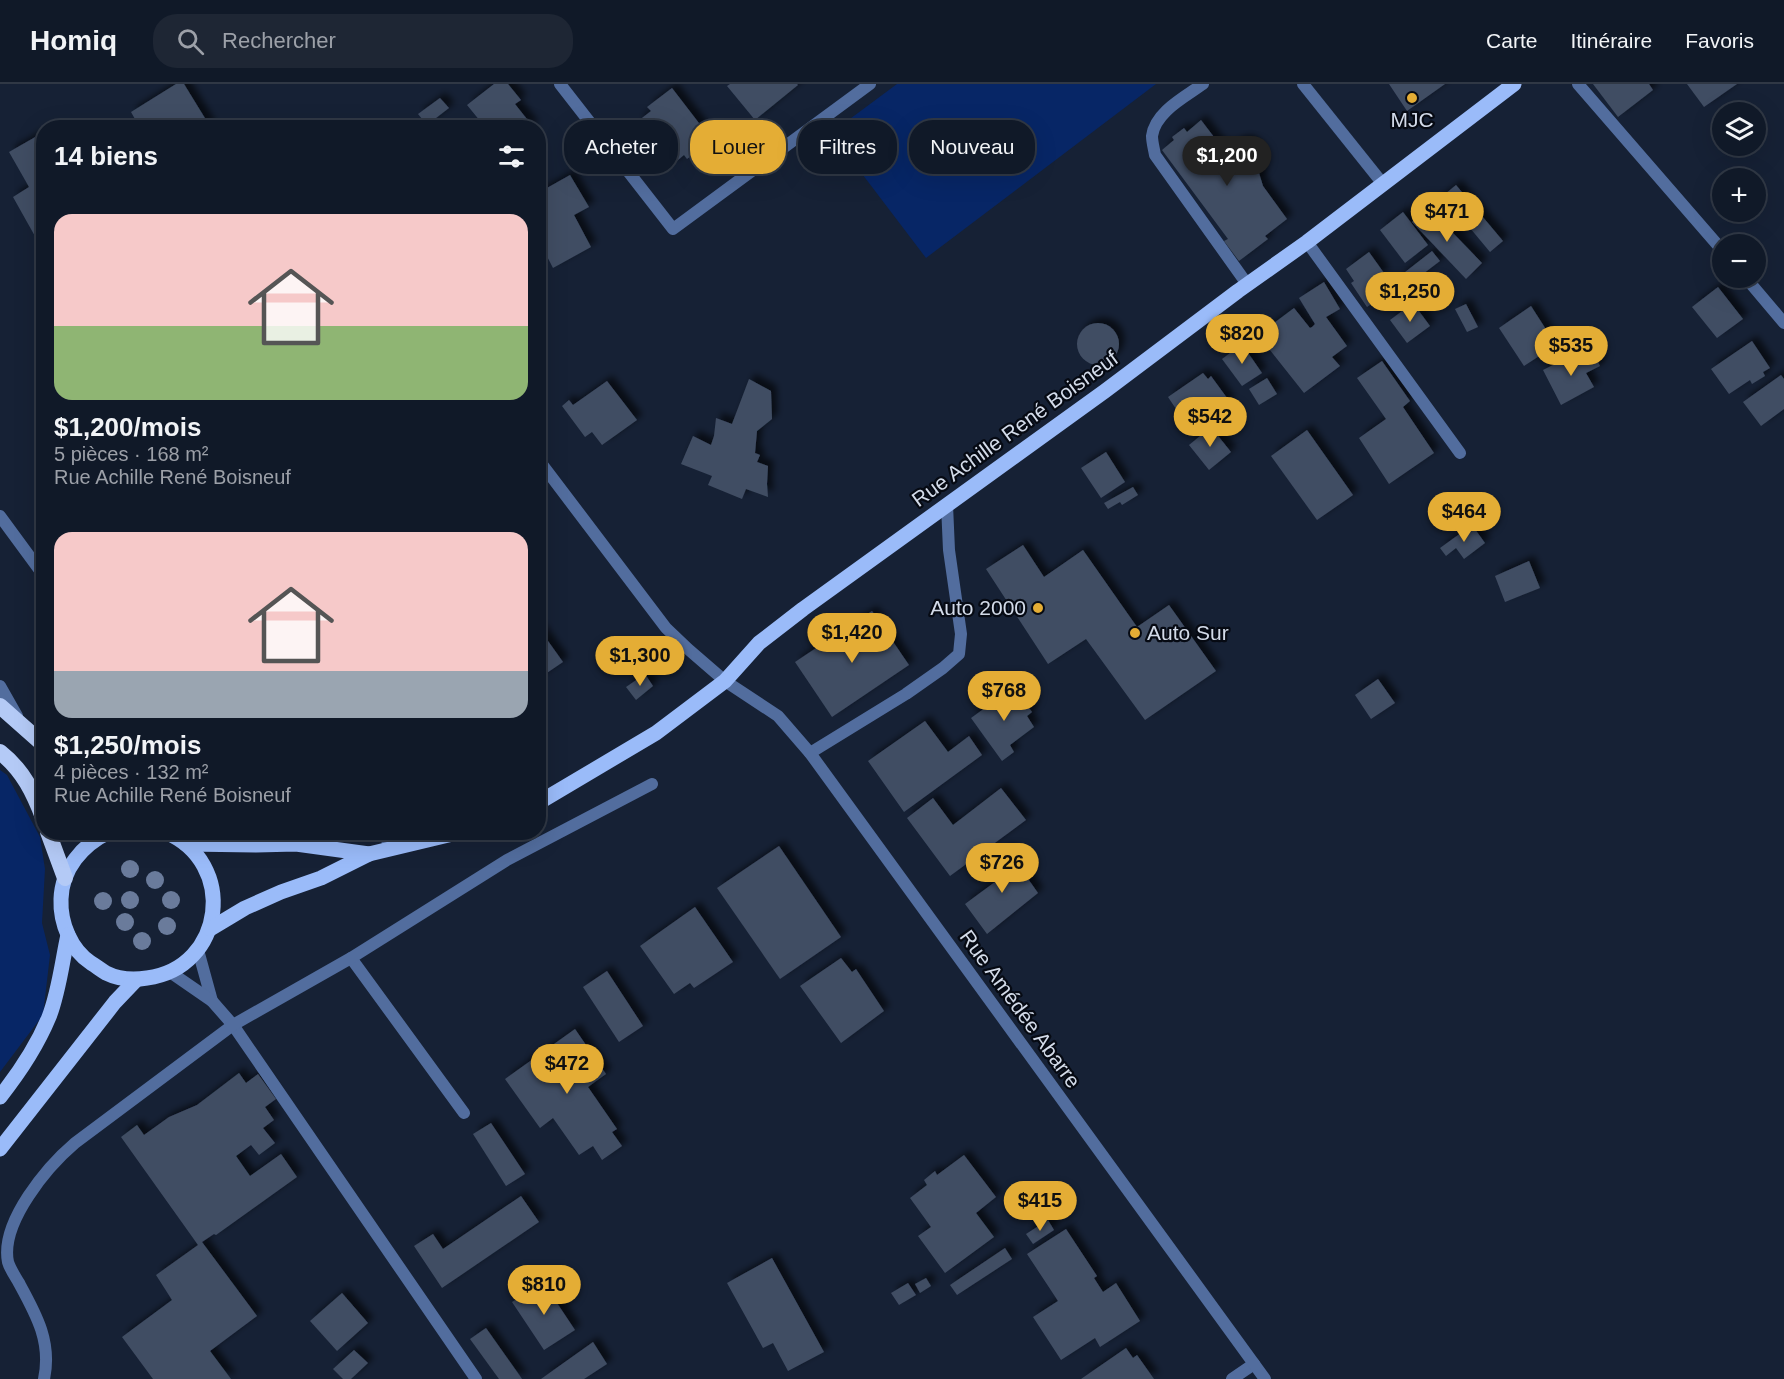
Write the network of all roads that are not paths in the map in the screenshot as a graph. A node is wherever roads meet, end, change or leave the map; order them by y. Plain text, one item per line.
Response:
1 (560, 84) edge
2 (870, 84) edge
3 (1203, 84) edge
4 (1303, 84) edge
5 (1514, 84) edge
6 (1578, 84) edge
7 (1383, 184) junction
8 (1712, 238) edge
9 (1307, 242) junction
10 (1247, 284) junction
11 (1754, 288) edge
12 (1784, 323) edge
13 (1460, 453) dead end
14 (546, 470) edge
15 (947, 505) junction
16 (0, 516) edge
17 (36, 565) edge
18 (725, 681) junction
19 (0, 686) edge
20 (0, 706) edge
21 (21, 724) junction
22 (36, 738) edge
23 (0, 752) edge
24 (810, 753) junction
25 (652, 784) dead end
26 (546, 798) edge
27 (36, 802) edge
28 (51, 840) edge
29 (96, 840) edge
30 (179, 840) edge
31 (387, 840) edge
32 (429, 840) edge
33 (545, 840) edge
34 (546, 840) edge
35 (186, 844) junction
36 (388, 850) junction
37 (369, 854) junction
38 (65, 878) junction
39 (210, 929) junction
40 (68, 935) junction
41 (198, 950) junction
42 (351, 958) junction
43 (170, 972) junction
44 (136, 980) junction
45 (212, 1001) junction
46 (233, 1025) junction
47 (0, 1098) edge
48 (464, 1113) dead end
49 (0, 1149) edge
50 (1254, 1364) junction
51 (44, 1379) edge
52 (476, 1379) edge
53 (1232, 1379) edge
54 (1265, 1379) edge

1 - 2 street
3 - 10 street
4 - 7 street
5 - 7 main road, Rue Achille René Boisneuf
6 - 8 street
7 - 9 main road, Rue Achille René Boisneuf
9 - 10 main road, Rue Achille René Boisneuf
9 - 13 street
10 - 15 main road, Rue Achille René Boisneuf
11 - 12 street
14 - 18 street, Rue Amédée Abarre
15 - 18 main road, Rue Achille René Boisneuf
15 - 24 street
16 - 17 street
18 - 24 street, Rue Amédée Abarre
18 - 26 main road, Rue Achille René Boisneuf
19 - 21 street
20 - 21 highway
21 - 22 highway
23 - 27 highway
24 - 50 street, Rue Amédée Abarre
25 - 34 street
28 - 38 highway
29 - 38 main road
30 - 35 main road
31 - 36 street
32 - 36 main road
33 - 42 street
35 - 37 main road
35 - 39 main road
36 - 37 main road
37 - 39 main road
38 - 40 main road
39 - 41 main road
40 - 44 main road
40 - 47 main road
41 - 43 main road
41 - 45 street
42 - 46 street
42 - 48 street
43 - 44 main road
43 - 45 street
44 - 49 main road
45 - 46 street
46 - 51 street
46 - 52 street
50 - 53 street
50 - 54 street, Rue Amédée Abarre

